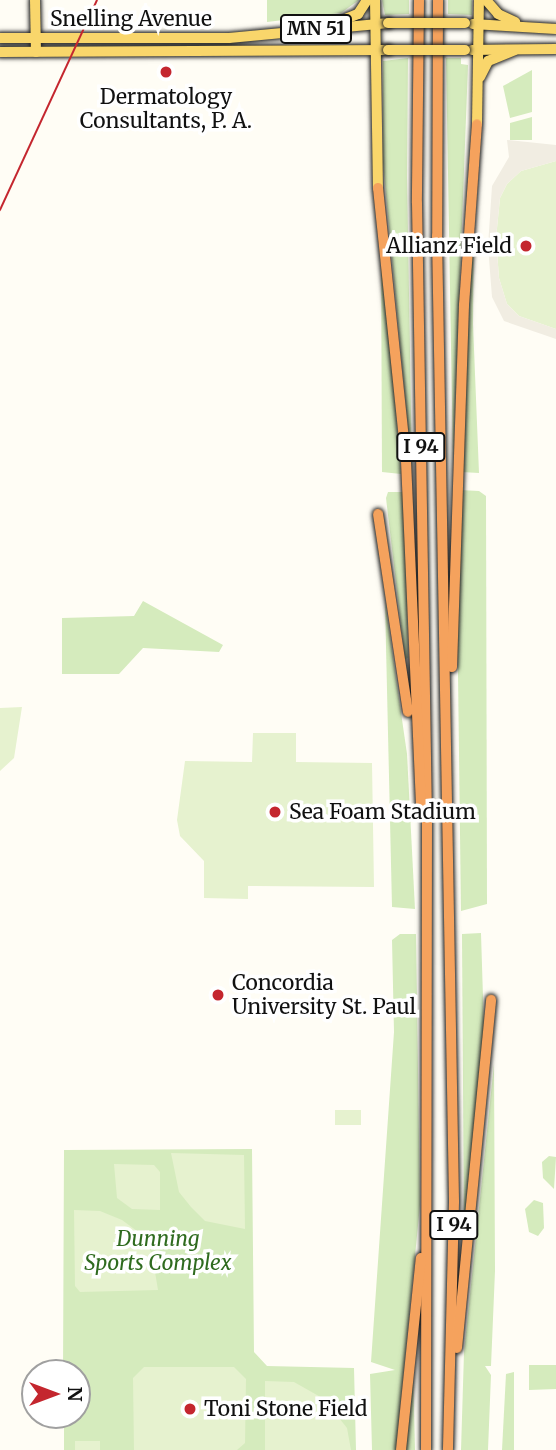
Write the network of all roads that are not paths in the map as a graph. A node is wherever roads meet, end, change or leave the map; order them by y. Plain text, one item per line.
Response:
1 (35, 0) edge
2 (367, 0) edge
3 (375, 0) edge
4 (419, 0) edge
5 (438, 0) edge
6 (479, 0) edge
7 (486, 0) edge
8 (375, 24) junction
9 (478, 24) junction
10 (526, 26) junction
11 (316, 29) junction
12 (556, 29) edge
13 (0, 38) edge
14 (36, 38) junction
15 (527, 47) junction
16 (556, 48) edge
17 (477, 49) junction
18 (376, 50) junction
19 (0, 52) edge
20 (36, 52) junction
21 (477, 95) junction
22 (477, 124) joint
23 (378, 188) joint
24 (379, 514) dead end
25 (419, 790) junction
26 (448, 838) junction
27 (428, 894) junction
28 (491, 1000) dead end
29 (428, 1209) junction
30 (450, 1407) junction
31 (401, 1450) edge
32 (426, 1450) edge
33 (449, 1450) edge

1 - 14 main road
2 - 11 main road
3 - 8 main road
4 - 27 highway, I 94
5 - 26 highway, I 94
6 - 9 main road
7 - 10 main road
8 - 9 main road, Snelling Avenue / MN 51, bridge
8 - 11 main road, Snelling Avenue / MN 51
8 - 18 main road
9 - 10 main road, Snelling Avenue / MN 51
9 - 17 main road
10 - 12 main road, Snelling Avenue / MN 51
11 - 14 main road, Snelling Avenue / MN 51
13 - 14 main road, Snelling Avenue / MN 51
14 - 20 main road
15 - 16 main road, Snelling Avenue / MN 51
15 - 17 main road, Snelling Avenue / MN 51
15 - 21 main road
17 - 18 main road, Snelling Avenue / MN 51, bridge
17 - 21 main road
18 - 20 main road, Snelling Avenue / MN 51
18 - 23 main road
19 - 20 main road, Snelling Avenue / MN 51
21 - 22 main road
22 - 26 highway
23 - 25 highway
24 - 25 highway
25 - 27 highway
26 - 30 highway, I 94
27 - 29 highway, I 94
28 - 30 highway
29 - 31 highway
29 - 32 highway, I 94
30 - 33 highway, I 94

